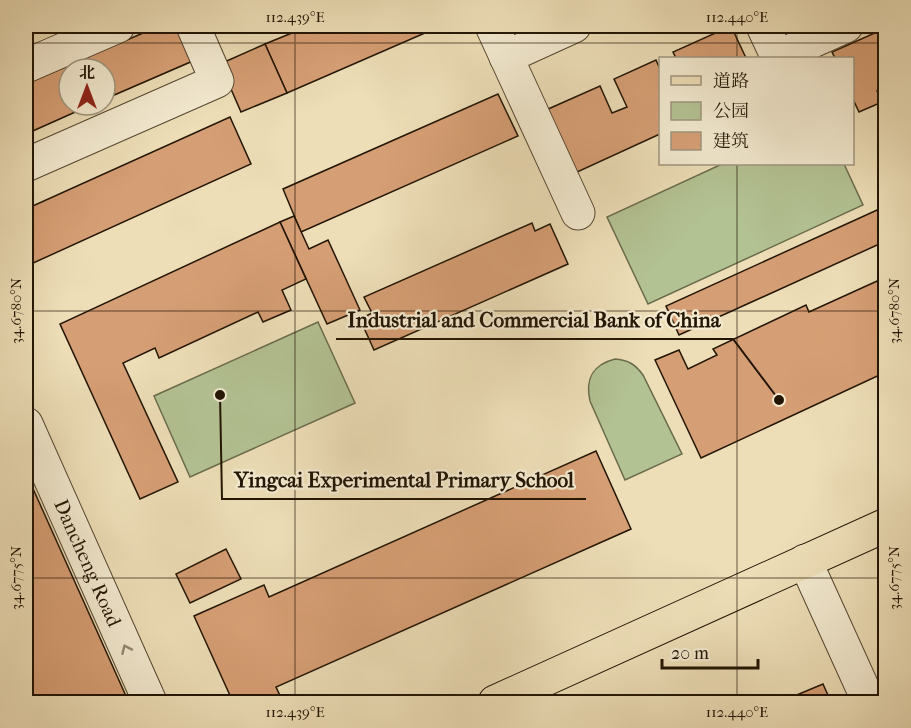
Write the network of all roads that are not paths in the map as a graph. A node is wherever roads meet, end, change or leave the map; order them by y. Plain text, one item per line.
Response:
1 (118, 26) edge
2 (193, 26) edge
3 (492, 26) edge
4 (574, 26) edge
5 (763, 26) edge
6 (846, 26) edge
7 (506, 57) junction
8 (777, 57) edge
9 (779, 57) edge
10 (26, 66) edge
11 (26, 165) edge
12 (578, 213) dead end
13 (26, 424) edge
14 (885, 525) edge
15 (885, 547) edge
16 (809, 570) junction
17 (150, 702) edge
18 (495, 702) edge
19 (544, 702) edge
20 (869, 702) edge

1 - 10 street
2 - 11 street
3 - 7 street
4 - 7 street
5 - 8 street
6 - 9 street
7 - 12 street
17 -> 13 street, Dancheng Road
14 - 16 main road
15 - 16 main road
16 - 18 main road
16 - 19 main road
16 - 20 street

